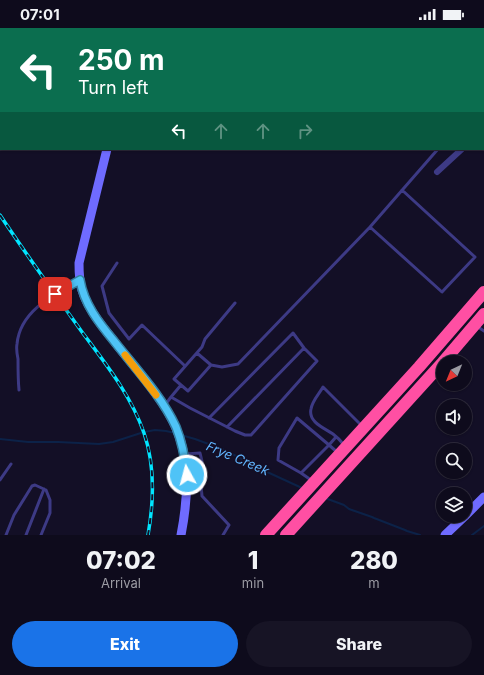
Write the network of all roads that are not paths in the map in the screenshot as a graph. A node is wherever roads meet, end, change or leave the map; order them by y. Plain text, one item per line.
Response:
1 (107, 150) edge
2 (437, 150) edge
3 (461, 150) edge
4 (437, 172) dead end
5 (402, 190) junction
6 (370, 227) junction
7 (117, 263) dead end
8 (80, 280) junction
9 (484, 292) edge
10 (235, 303) dead end
11 (484, 314) edge
12 (479, 328) edge
13 (304, 348) junction
14 (196, 353) junction
15 (450, 355) edge
16 (211, 365) junction
17 (185, 366) junction
18 (436, 370) edge
19 (181, 385) junction
20 (19, 390) dead end
21 (171, 397) junction
22 (164, 406) junction
23 (209, 418) junction
24 (227, 427) junction
25 (364, 428) junction
26 (336, 437) junction
27 (374, 438) junction
28 (329, 445) junction
29 (343, 451) junction
30 (184, 455) junction
31 (11, 464) dead end
32 (301, 473) junction
33 (0, 480) edge
34 (314, 482) junction
35 (44, 489) junction
36 (484, 497) edge
37 (472, 509) edge
38 (458, 523) edge
39 (6, 535) edge
40 (26, 535) edge
41 (41, 535) edge
42 (181, 535) edge
43 (223, 535) edge
44 (266, 535) edge
45 (286, 535) edge
46 (445, 535) edge

1 - 8 street
2 - 5 lane
3 - 4 street
5 - 6 lane
5 - 6 lane
6 - 16 lane
7 - 17 lane
8 - 20 lane
8 - 22 street
9 - 25 highway
10 - 14 lane
11 - 12 highway
12 - 15 highway
13 - 23 lane
13 - 24 lane
13 - 24 lane
14 - 16 lane
14 - 17 lane
16 - 19 lane
17 - 19 lane
18 - 27 highway
19 - 21 lane
21 - 22 lane
21 - 23 lane
22 - 30 street
23 - 24 lane
25 - 26 lane
25 - 27 lane
25 - 29 highway
26 - 28 lane
26 - 29 lane
27 - 45 highway
28 - 29 lane
28 - 32 lane
28 - 32 lane
29 - 34 highway
30 - 42 street
30 - 43 lane
31 - 33 lane
32 - 34 lane
34 - 44 highway
35 - 39 lane
35 - 40 lane
35 - 41 lane
36 - 37 street
38 - 46 street

